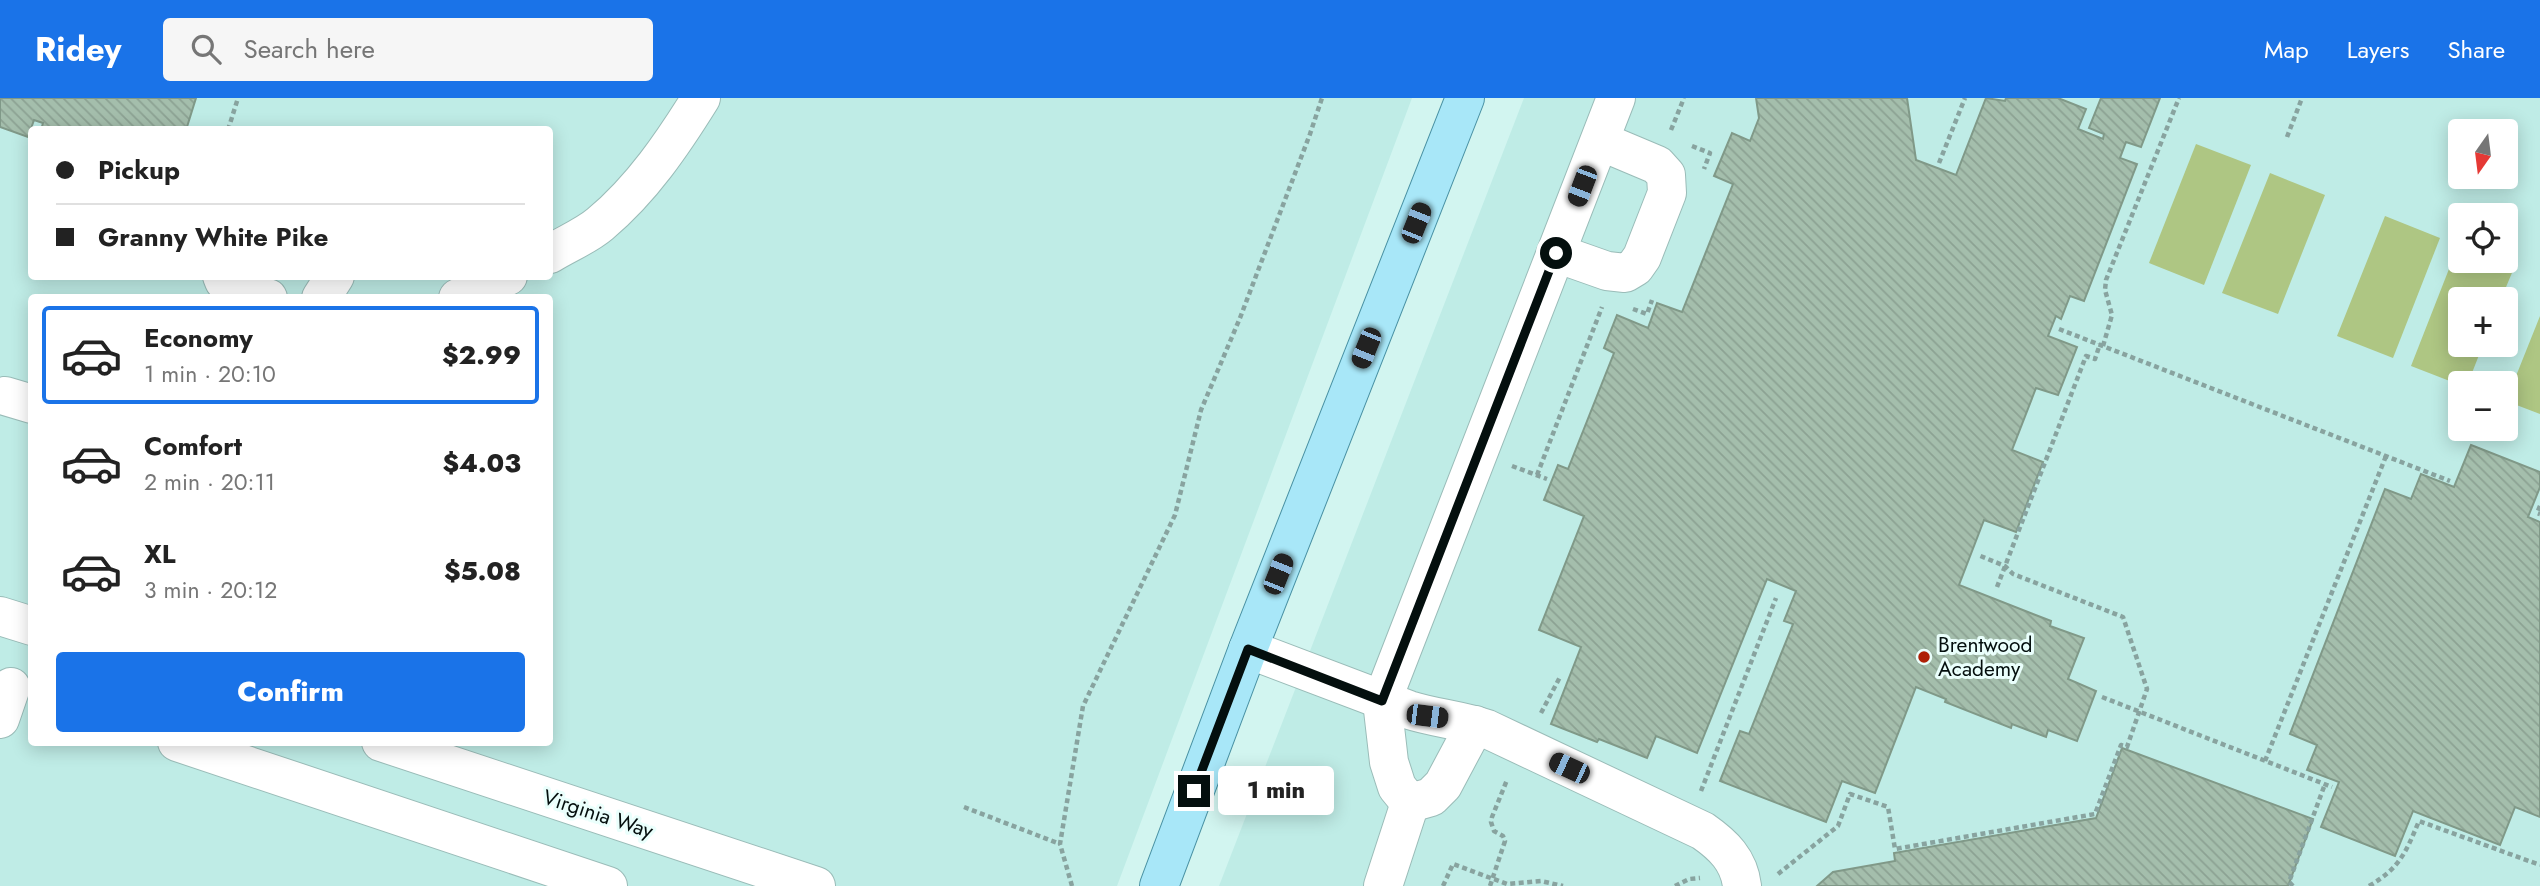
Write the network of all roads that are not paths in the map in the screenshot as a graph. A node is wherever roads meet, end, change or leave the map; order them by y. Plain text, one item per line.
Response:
1 (701, 98) edge
2 (1465, 98) edge
3 (1616, 98) edge
4 (1600, 141) junction
5 (553, 252) edge
6 (1556, 253) junction
7 (223, 280) edge
8 (499, 280) edge
9 (257, 294) edge
10 (467, 294) edge
11 (0, 616) edge
12 (28, 625) edge
13 (1248, 649) junction
14 (1382, 701) junction
15 (1475, 725) junction
16 (189, 746) edge
17 (392, 746) edge
18 (1410, 803) junction
19 (1759, 882) edge
20 (608, 886) edge
21 (816, 886) edge
22 (1158, 886) edge
23 (1383, 886) edge

1 - 5 street
2 - 13 main road
3 - 4 street
4 - 6 street
4 - 6 street
6 - 14 street
7 - 9 street
8 - 10 street
11 - 12 street
13 - 14 street
13 - 22 main road
14 - 15 street
14 - 18 street
15 - 18 street
15 - 19 street
16 - 20 street
17 - 21 street, Virginia Way
18 - 23 street

